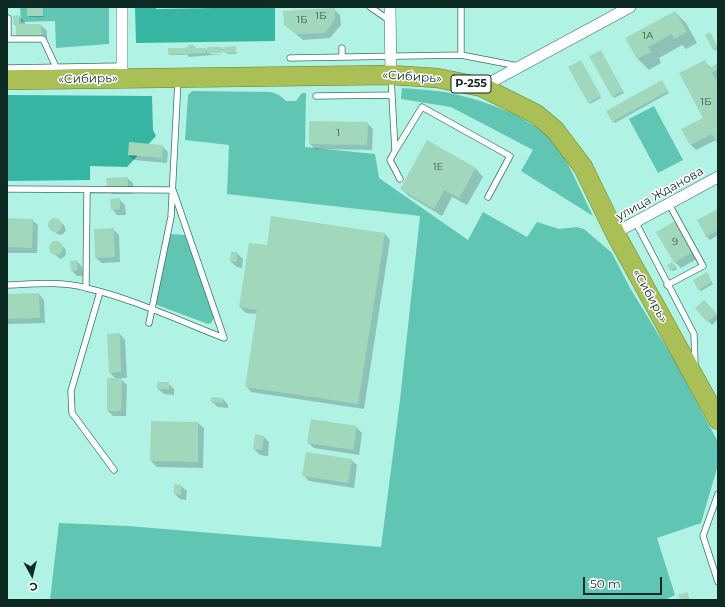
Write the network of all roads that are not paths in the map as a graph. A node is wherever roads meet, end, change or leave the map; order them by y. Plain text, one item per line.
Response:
1 (122, 7) edge
2 (370, 7) edge
3 (390, 7) edge
4 (461, 7) edge
5 (630, 7) edge
6 (618, 10) edge
7 (8, 18) edge
8 (390, 21) junction
9 (8, 39) edge
10 (342, 48) dead end
11 (461, 55) junction
12 (391, 56) junction
13 (342, 57) junction
14 (290, 58) dead end
15 (520, 66) junction
16 (56, 67) junction
17 (7, 68) edge
18 (122, 72) junction
19 (391, 75) junction
20 (178, 78) junction
21 (7, 80) edge
22 (482, 87) junction
23 (316, 96) dead end
24 (392, 96) junction
25 (395, 151) junction
26 (718, 177) edge
27 (400, 179) dead end
28 (7, 189) edge
29 (87, 190) junction
30 (173, 190) junction
31 (488, 197) dead end
32 (669, 204) junction
33 (636, 223) junction
34 (615, 233) junction
35 (7, 285) edge
36 (667, 285) junction
37 (86, 287) junction
38 (100, 292) junction
39 (152, 310) junction
40 (149, 323) dead end
41 (695, 379) junction
42 (718, 420) edge
43 (114, 470) dead end
44 (718, 494) edge
45 (718, 582) edge

1 - 18 street
2 - 8 lane
3 - 8 street
4 - 11 lane
5 - 6 street
6 - 15 street
7 - 9 lane
8 - 12 street
9 - 16 lane
10 - 13 lane
11 - 12 lane
11 - 15 lane
12 - 13 lane
12 - 19 street
13 - 14 lane
15 - 22 street
16 - 17 lane
16 - 18 lane
18 - 20 highway, «Сибирь» / Р-255
18 - 21 highway, «Сибирь» / Р-255
19 - 20 highway, «Сибирь» / Р-255
19 - 22 highway, «Сибирь» / Р-255
19 - 24 lane
20 - 30 lane
22 - 34 highway, «Сибирь» / Р-255
23 - 24 lane
24 - 25 lane
25 - 27 lane
25 - 31 lane
26 - 32 street, улица Жданова
28 - 29 lane
29 - 30 lane
29 - 37 lane
30 - 39 lane
30 - 39 lane
32 - 33 street, улица Жданова
32 - 36 lane
33 - 34 street, улица Жданова
33 - 36 lane
34 - 41 highway, «Сибирь» / Р-255
35 - 37 lane
36 - 41 lane
37 - 38 lane
38 - 39 lane
38 - 43 lane
39 - 40 lane
41 - 42 highway, «Сибирь» / Р-255
44 - 45 lane

